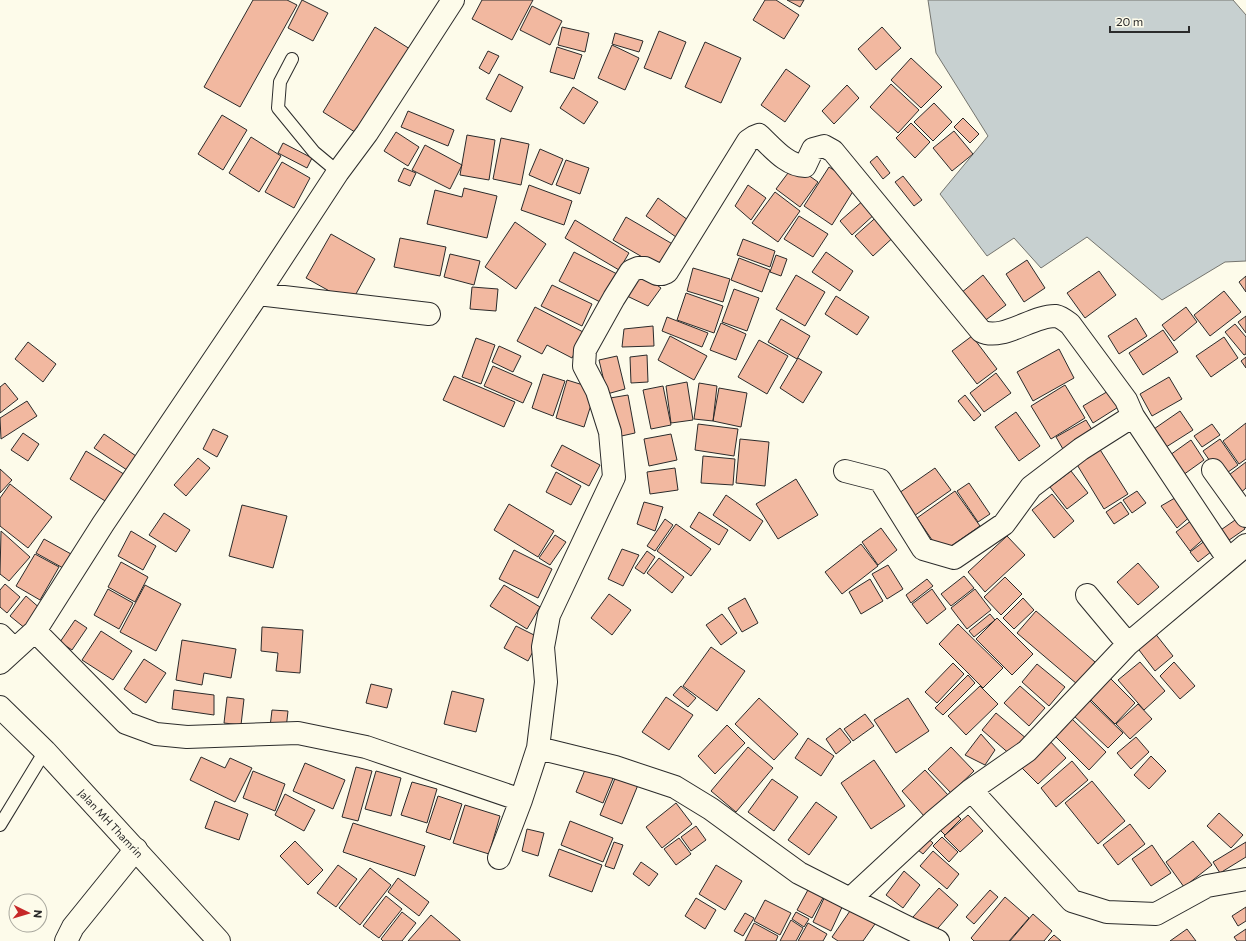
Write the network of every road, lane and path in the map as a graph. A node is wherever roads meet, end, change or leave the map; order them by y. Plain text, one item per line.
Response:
1 (453, 0) edge
2 (292, 59) dead end
3 (338, 172) junction
4 (258, 294) junction
5 (429, 314) dead end
6 (1133, 416) junction
7 (1213, 470) dead end
8 (845, 471) dead end
9 (1246, 516) edge
10 (1246, 545) edge
11 (1228, 559) junction
12 (1087, 595) dead end
13 (35, 631) junction
14 (1128, 644) junction
15 (5, 651) edge
16 (0, 707) edge
17 (538, 748) junction
18 (45, 751) junction
19 (971, 790) junction
20 (521, 800) junction
21 (0, 825) edge
22 (136, 849) junction
23 (499, 858) dead end
24 (1246, 880) edge
25 (850, 899) junction
26 (66, 941) edge
27 (220, 941) edge
28 (938, 941) edge

1 - 3 street
2 - 3 lane
3 - 4 street
4 - 5 street
4 - 13 street
6 - 8 street
6 - 11 street
6 - 17 street
7 - 9 street
10 - 11 street
11 - 14 street
12 - 14 street
13 - 15 street
13 - 20 street
14 - 19 street
16 - 18 street, Jalan MH Thamrin
17 - 20 street
17 - 25 street
18 - 21 lane
18 - 22 street, Jalan MH Thamrin
19 - 24 street
19 - 25 street
20 - 23 street
22 - 26 street
22 - 27 street, Jalan MH Thamrin
25 - 28 street

